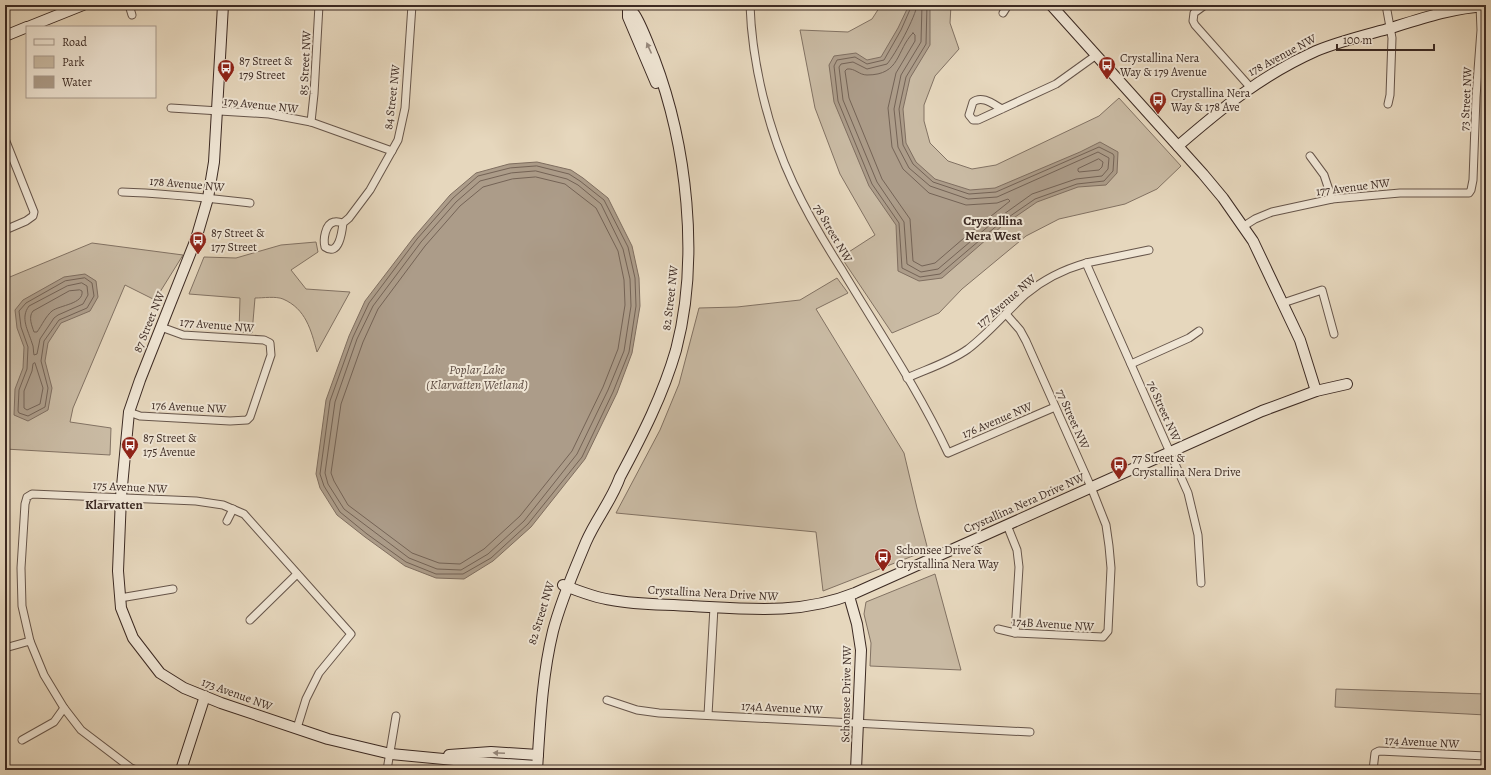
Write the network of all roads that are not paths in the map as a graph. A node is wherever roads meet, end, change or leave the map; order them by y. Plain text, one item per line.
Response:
1 (82, 5) edge
2 (129, 5) edge
3 (223, 5) edge
4 (319, 5) edge
5 (412, 5) edge
6 (750, 5) edge
7 (1008, 5) edge
8 (1051, 5) edge
9 (1205, 5) edge
10 (1386, 5) edge
11 (1482, 6) edge
12 (627, 7) edge
13 (1002, 13) dead end
14 (132, 15) dead end
15 (30, 26) edge
16 (26, 28) edge
17 (1391, 28) junction
18 (5, 36) edge
19 (1096, 56) junction
20 (1250, 87) junction
21 (1388, 104) dead end
22 (171, 108) dead end
23 (1002, 109) dead end
24 (218, 111) junction
25 (311, 122) junction
26 (5, 139) edge
27 (1178, 146) junction
28 (392, 151) junction
29 (1310, 156) dead end
30 (122, 192) dead end
31 (1469, 193) joint
32 (208, 198) junction
33 (1332, 199) junction
34 (250, 203) dead end
35 (343, 222) dead end
36 (1244, 226) junction
37 (5, 230) edge
38 (1149, 250) dead end
39 (1086, 263) junction
40 (1284, 302) junction
41 (1006, 314) junction
42 (161, 327) junction
43 (1199, 331) dead end
44 (1334, 334) dead end
45 (1132, 364) junction
46 (907, 378) junction
47 (1347, 384) dead end
48 (1316, 391) junction
49 (1055, 407) junction
50 (129, 412) junction
51 (247, 420) joint
52 (948, 452) joint
53 (1170, 452) junction
54 (1091, 487) junction
55 (121, 498) junction
56 (233, 509) junction
57 (227, 521) dead end
58 (1007, 525) junction
59 (297, 574) junction
60 (1201, 583) dead end
61 (566, 586) junction
62 (173, 589) dead end
63 (849, 596) junction
64 (120, 598) junction
65 (714, 607) junction
66 (250, 620) dead end
67 (998, 629) dead end
68 (1016, 633) junction
69 (1106, 634) joint
70 (30, 641) junction
71 (5, 648) edge
72 (205, 696) junction
73 (607, 700) dead end
74 (64, 708) junction
75 (708, 715) junction
76 (396, 716) dead end
77 (859, 722) junction
78 (297, 728) junction
79 (1030, 732) dead end
80 (22, 740) dead end
81 (391, 754) junction
82 (535, 754) junction
83 (1486, 756) edge
84 (424, 757) junction
85 (534, 768) edge
86 (136, 770) edge
87 (181, 770) edge
88 (387, 770) edge
89 (856, 770) edge
90 (1373, 770) edge

1 - 15 street
2 - 14 street
3 - 24 street, 87 Street NW
4 - 25 street, 85 Street NW
5 - 28 street, 84 Street NW
6 - 46 street, 78 Street NW
7 - 13 street
8 - 19 street
9 - 20 street
10 - 17 street
11 - 17 street, 178 Avenue NW
11 - 31 street, 73 Street NW
12 - 61 street, 82 Street NW
16 - 18 street
17 - 20 street, 178 Avenue NW
17 - 21 street
19 - 23 street
19 - 27 street
20 - 27 street, 178 Avenue NW
22 - 24 street, 179 Avenue NW
24 - 25 street, 179 Avenue NW
24 - 32 street, 87 Street NW
25 - 28 street, 179 Avenue NW
26 - 37 street
27 - 36 street
28 - 35 street, 84 Street NW
29 - 33 street
30 - 32 street, 178 Avenue NW
31 - 33 street, 177 Avenue NW
32 - 34 street, 178 Avenue NW
32 - 42 street, 87 Street NW
33 - 36 street, 177 Avenue NW
36 - 40 street
38 - 39 street, 177 Avenue NW
39 - 41 street, 177 Avenue NW
39 - 45 street, 76 Street NW
40 - 44 street
40 - 48 street
41 - 46 street, 177 Avenue NW
41 - 49 street, 77 Street NW
42 - 50 street, 87 Street NW
42 - 51 street, 177 Avenue NW
43 - 45 street
45 - 53 street, 76 Street NW
46 - 52 street, 78 Street NW
47 - 48 street, Crystallina Nera Drive NW
48 - 53 street, Crystallina Nera Drive NW
49 - 52 street, 176 Avenue NW
49 - 54 street, 77 Street NW
50 - 51 street, 176 Avenue NW
50 - 55 street, 87 Street NW
53 - 54 street, Crystallina Nera Drive NW
53 - 60 street, 76 Street NW
54 - 58 street, Crystallina Nera Drive NW
54 - 69 street, 77 Street NW
55 - 56 street, 175 Avenue NW
55 - 64 street, 87 Street NW
55 - 70 street, 175 Avenue NW
56 - 57 street
56 - 59 street, 175 Avenue NW
58 - 63 street, Crystallina Nera Drive NW
58 - 68 street
59 - 66 street
59 - 78 street, 175 Avenue NW
61 - 65 street, Crystallina Nera Drive NW
61 - 82 street, 82 Street NW
62 - 64 street
63 - 65 street, Crystallina Nera Drive NW
63 - 77 street, Schonsee Drive NW
64 - 72 street, 173 Avenue NW
65 - 75 street
67 - 68 street, 174B Avenue NW
68 - 69 street, 174B Avenue NW
70 - 71 street
70 - 74 street
72 - 78 street, 173 Avenue NW
72 - 87 street
73 - 75 street, 174A Avenue NW
74 - 80 street
74 - 86 street
75 - 77 street, 174A Avenue NW
76 - 81 street
77 - 79 street, 174A Avenue NW
77 - 89 street, Schonsee Drive NW
78 - 81 street, 173 Avenue NW
81 - 84 street, 173 Avenue NW
81 - 88 street
82 -> 84 street, 173 Avenue NW
82 - 85 street, 82 Street NW
83 - 90 street, 174 Avenue NW
84 - 85 street, 173 Avenue NW

